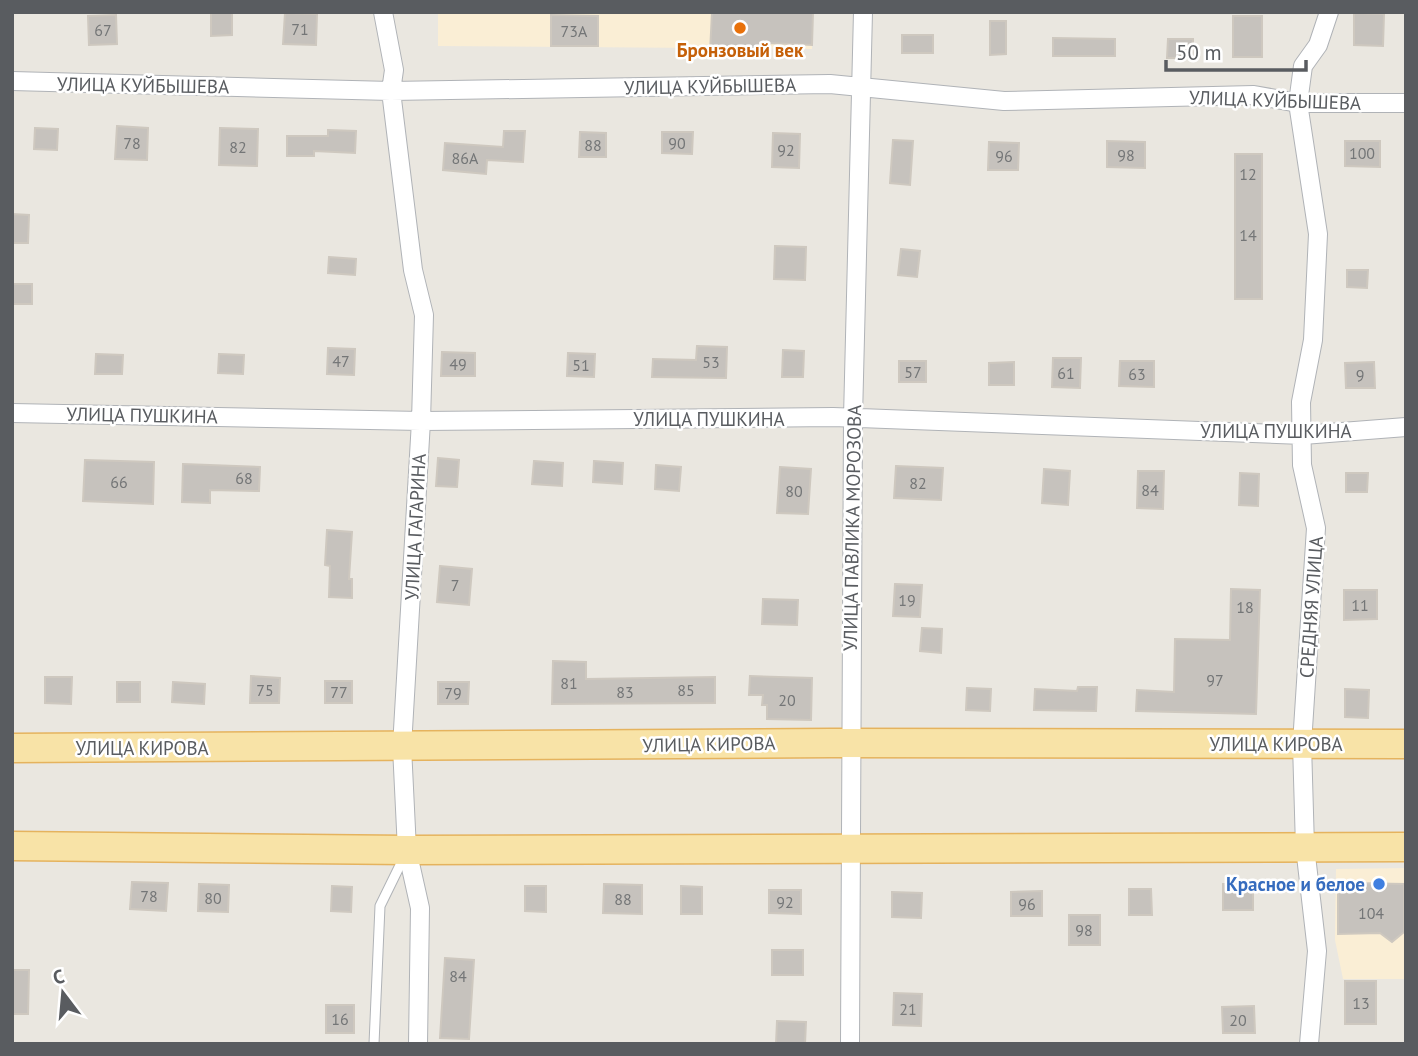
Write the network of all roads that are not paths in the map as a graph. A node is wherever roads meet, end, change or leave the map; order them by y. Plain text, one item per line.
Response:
1 (383, 12) edge
2 (863, 12) edge
3 (1329, 12) edge
4 (12, 81) edge
5 (861, 87) junction
6 (391, 91) junction
7 (1298, 103) junction
8 (1406, 103) edge
9 (12, 413) edge
10 (853, 418) junction
11 (421, 421) junction
12 (1406, 427) edge
13 (1303, 435) junction
14 (850, 743) junction
15 (1302, 744) junction
16 (1406, 744) edge
17 (402, 747) junction
18 (12, 748) edge
19 (12, 846) edge
20 (1305, 847) junction
21 (1406, 847) edge
22 (852, 848) junction
23 (407, 850) junction
24 (374, 1044) edge
25 (418, 1044) edge
26 (850, 1044) edge
27 (1309, 1044) edge

1 - 6 street, УЛИЦА ГАГАРИНА
2 - 5 street, УЛИЦА ПАВЛИКА МОРОЗОВА
3 - 7 street, СРЕДНЯЯ УЛИЦА
4 - 6 street, УЛИЦА КУЙБЫШЕВА
5 - 6 street, УЛИЦА КУЙБЫШЕВА
5 - 7 street, УЛИЦА КУЙБЫШЕВА
5 - 10 street, УЛИЦА ПАВЛИКА МОРОЗОВА
6 - 11 street, УЛИЦА ГАГАРИНА
7 - 8 street, УЛИЦА КУЙБЫШЕВА
7 - 13 street, СРЕДНЯЯ УЛИЦА
9 - 11 street, УЛИЦА ПУШКИНА
10 - 11 street, УЛИЦА ПУШКИНА
10 - 13 street, УЛИЦА ПУШКИНА
10 - 14 street, УЛИЦА ПАВЛИКА МОРОЗОВА
11 - 17 street, УЛИЦА ГАГАРИНА
12 - 13 street, УЛИЦА ПУШКИНА
13 - 15 street, СРЕДНЯЯ УЛИЦА
14 - 15 main road, УЛИЦА КИРОВА
14 - 17 main road, УЛИЦА КИРОВА
14 - 22 street, УЛИЦА ПАВЛИКА МОРОЗОВА
15 - 16 main road, УЛИЦА КИРОВА
15 - 20 street, СРЕДНЯЯ УЛИЦА
17 - 18 main road, УЛИЦА КИРОВА
17 - 23 street, УЛИЦА ГАГАРИНА
19 - 23 main road
20 - 21 main road
20 - 22 main road
20 - 27 street, СРЕДНЯЯ УЛИЦА
22 - 23 main road
22 - 26 street, УЛИЦА ПАВЛИКА МОРОЗОВА
23 - 24 lane
23 - 25 street, УЛИЦА ГАГАРИНА

